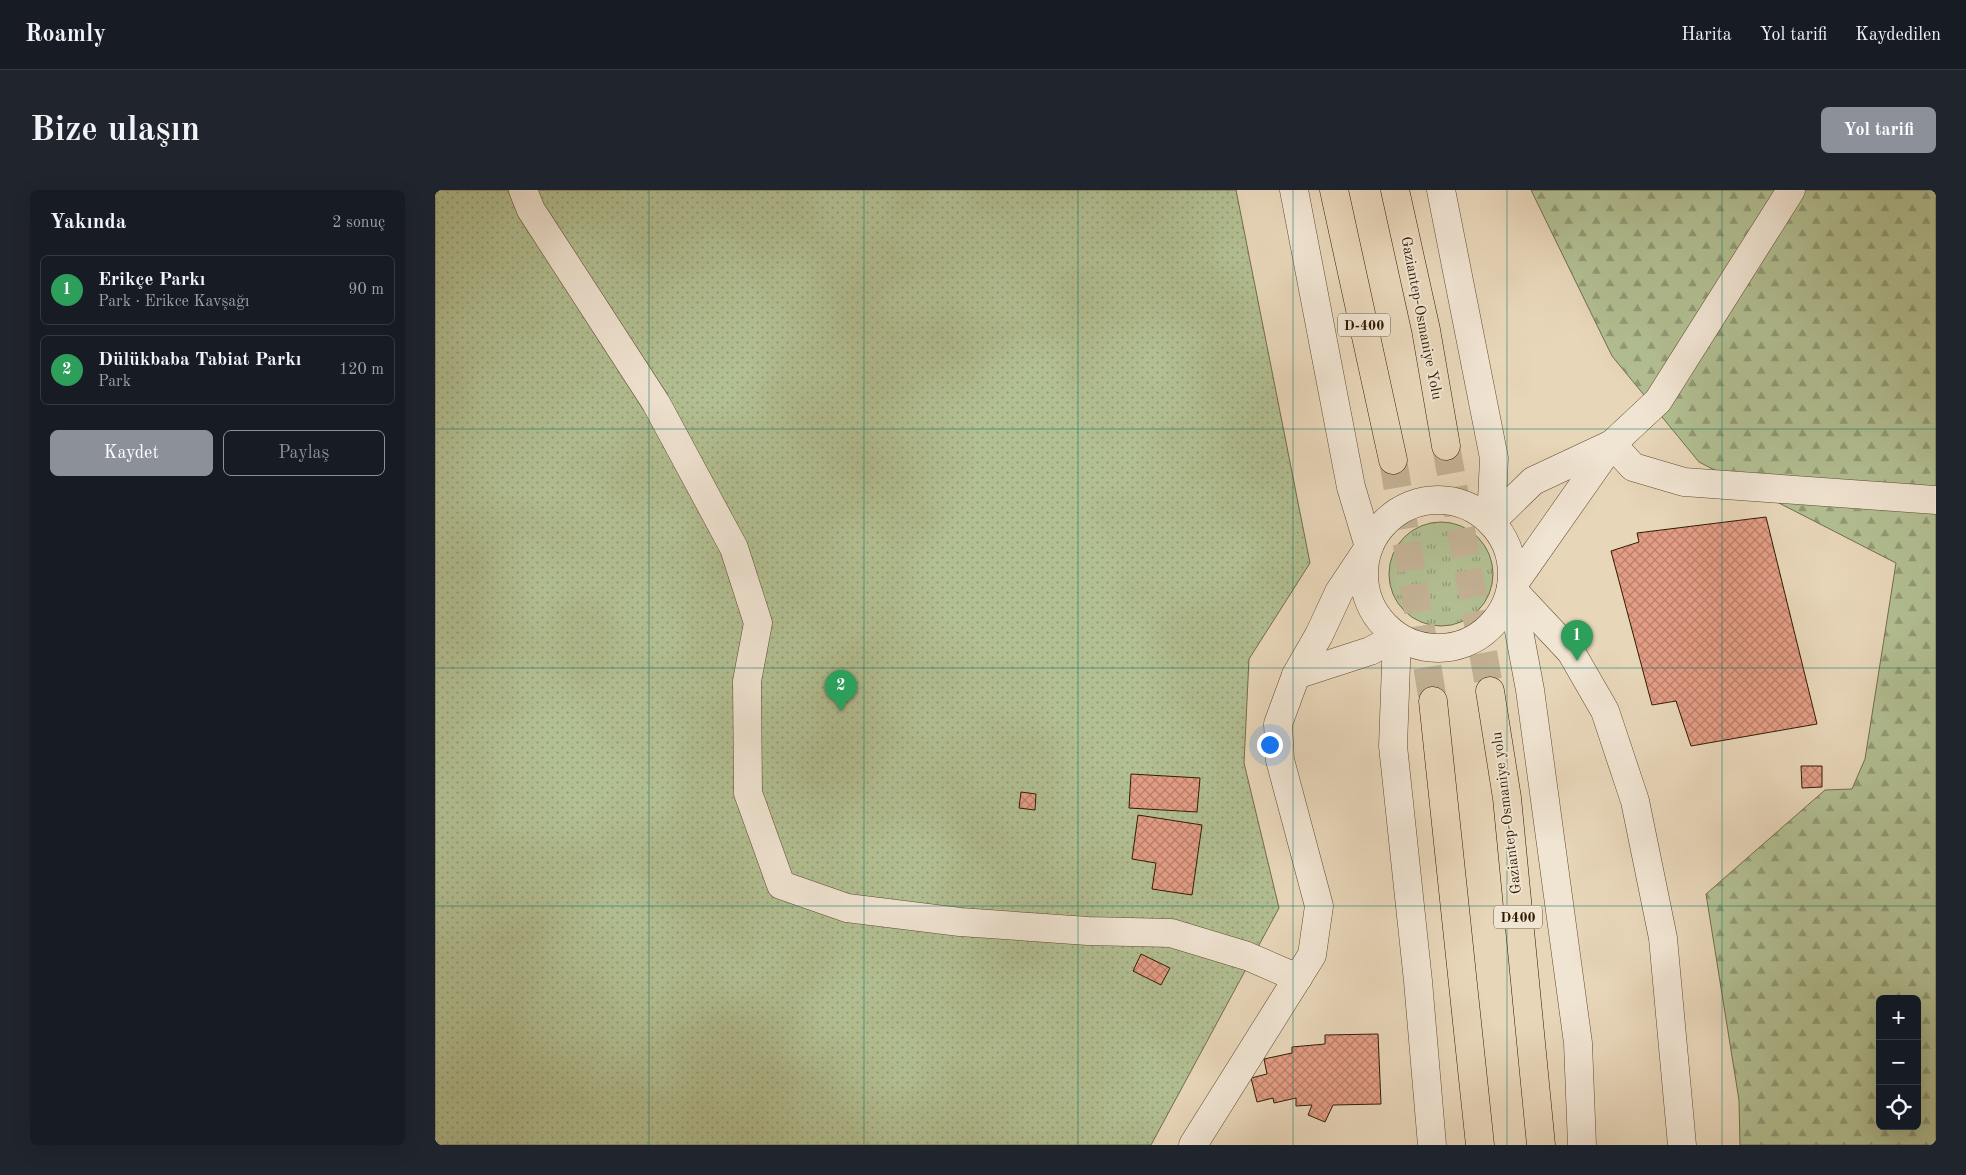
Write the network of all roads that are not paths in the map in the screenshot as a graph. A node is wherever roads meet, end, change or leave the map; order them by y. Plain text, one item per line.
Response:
1 (523, 190) edge
2 (1294, 190) edge
3 (1334, 190) edge
4 (1395, 190) edge
5 (1441, 190) edge
6 (1791, 190) edge
7 (1612, 444) junction
8 (1446, 446) tunnel mouth
9 (1393, 460) tunnel mouth
10 (1936, 500) edge
11 (1491, 522) junction
12 (1369, 547) junction
13 (1511, 588) junction
14 (1397, 637) junction
15 (1296, 674) junction
16 (1490, 690) tunnel mouth
17 (1433, 701) tunnel mouth
18 (1298, 978) junction
19 (1193, 1145) edge
20 (1432, 1145) edge
21 (1479, 1145) edge
22 (1541, 1145) edge
23 (1582, 1145) edge
24 (1682, 1145) edge

1 - 18 street
2 - 12 street
3 - 9 highway, D-400
4 - 8 highway, Gaziantep-Osmaniye Yolu
5 - 11 street
6 - 7 street
7 - 10 street
7 - 11 street
7 - 13 street
11 - 12 street
11 - 13 street
12 - 14 street
12 - 15 street
13 - 14 street
13 - 23 street
13 - 24 street
14 - 15 street
14 - 20 street
15 - 18 street
16 - 22 highway, Gaziantep-Osmaniye yolu / D400
17 - 21 highway
18 - 19 street

